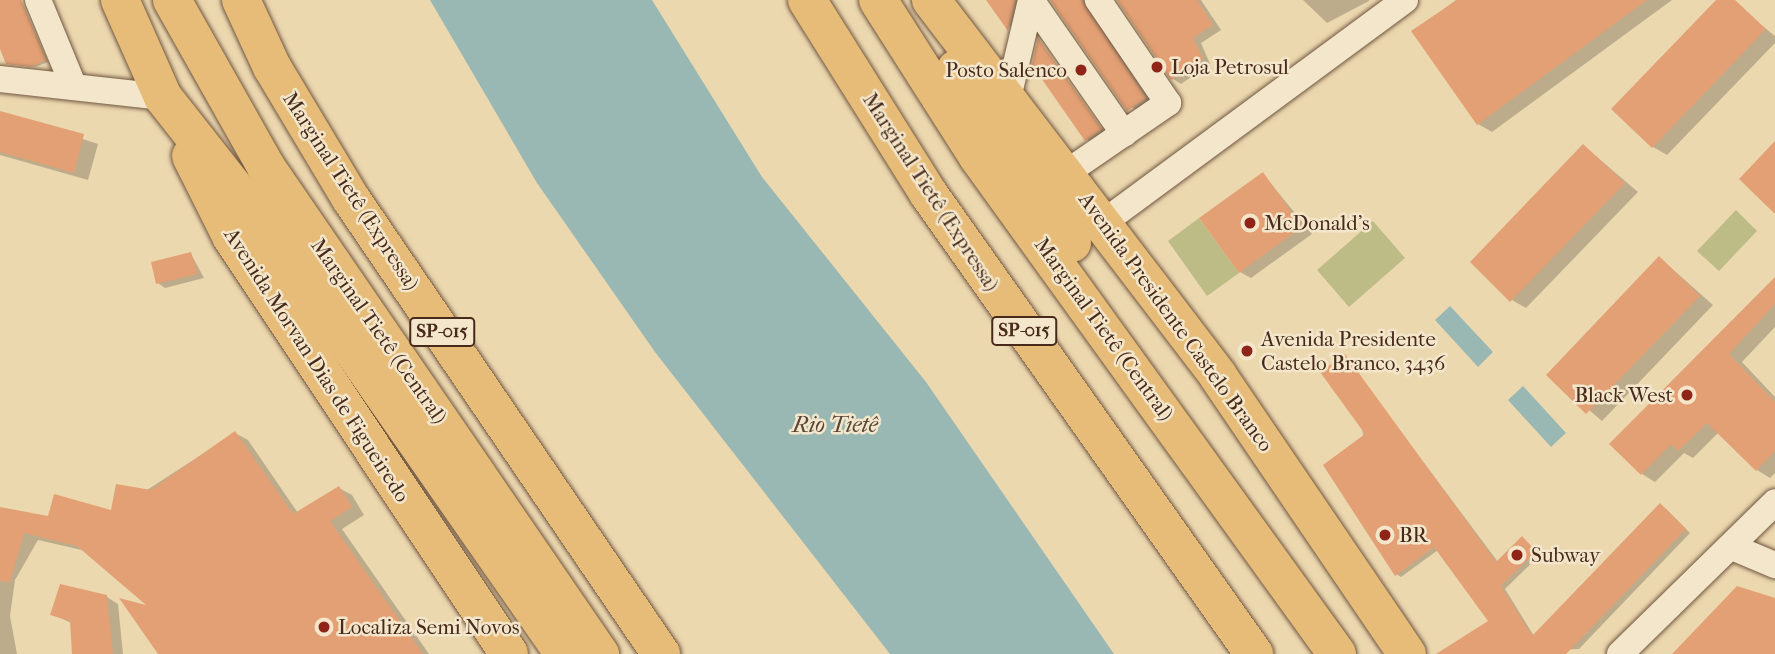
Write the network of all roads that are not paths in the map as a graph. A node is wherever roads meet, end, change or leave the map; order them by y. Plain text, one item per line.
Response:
1 (38, 0) edge
2 (120, 0) edge
3 (172, 0) edge
4 (241, 0) edge
5 (807, 0) edge
6 (830, 0) edge
7 (878, 0) edge
8 (924, 0) edge
9 (932, 0) edge
10 (1031, 0) edge
11 (1098, 0) edge
12 (1405, 0) edge
13 (0, 79) edge
14 (73, 85) junction
15 (163, 97) junction
16 (1008, 98) junction
17 (1124, 134) junction
18 (1066, 173) junction
19 (928, 193) junction
20 (1104, 222) junction
21 (1775, 502) edge
22 (1232, 503) junction
23 (1732, 547) junction
24 (1775, 565) edge
25 (509, 654) edge
26 (564, 654) edge
27 (600, 654) edge
28 (661, 654) edge
29 (1254, 654) edge
30 (1337, 654) edge
31 (1407, 654) edge
32 (1620, 654) edge

1 - 14 street
2 - 15 highway
3 - 27 highway, Marginal Tietê (Central)
4 - 28 highway, Marginal Tietê (Expressa) / SP-015
5 - 19 highway, Marginal Tietê (Expressa) / SP-015
6 - 19 highway
7 - 22 highway, Marginal Tietê (Central)
8 - 22 highway
9 - 16 highway, Avenida Presidente Castelo Branco
10 - 16 street
10 - 17 street
11 - 17 street
12 - 20 street
13 - 14 street
14 - 15 street
15 - 25 highway, Avenida Morvan Dias de Figueiredo
15 - 26 highway
16 - 18 highway, Avenida Presidente Castelo Branco
17 - 18 street
18 - 20 highway, Avenida Presidente Castelo Branco
19 - 29 highway, Marginal Tietê (Expressa) / SP-015
20 - 31 highway, Avenida Presidente Castelo Branco
21 - 23 street
22 - 30 highway, Marginal Tietê (Central)
23 - 24 street
23 - 32 street

